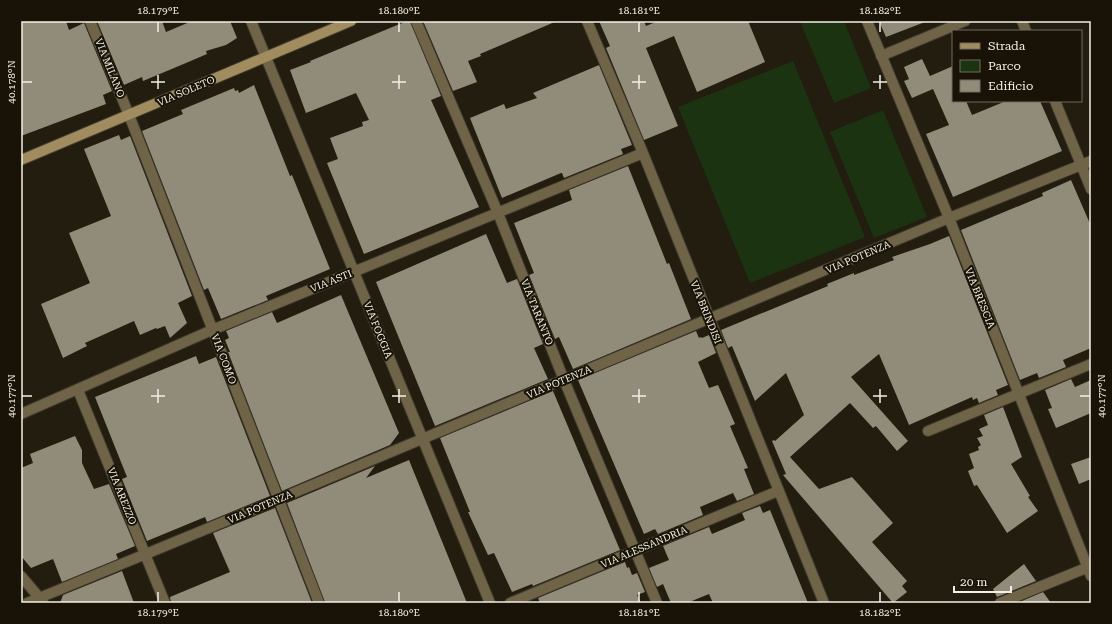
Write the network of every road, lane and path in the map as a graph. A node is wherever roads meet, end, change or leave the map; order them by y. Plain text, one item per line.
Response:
1 (90, 21) edge
2 (251, 21) edge
3 (351, 21) edge
4 (416, 21) edge
5 (587, 21) edge
6 (866, 21) edge
7 (965, 21) edge
8 (881, 56) junction
9 (265, 57) junction
10 (1056, 102) edge
11 (129, 115) junction
12 (643, 154) junction
13 (21, 160) edge
14 (1086, 163) edge
15 (1091, 189) edge
16 (498, 213) junction
17 (949, 218) junction
18 (354, 272) junction
19 (709, 320) junction
20 (212, 330) junction
21 (1091, 364) edge
22 (564, 380) junction
23 (78, 390) junction
24 (1019, 394) junction
25 (21, 414) edge
26 (928, 431) dead end
27 (422, 438) junction
28 (778, 491) junction
29 (278, 499) junction
30 (636, 551) junction
31 (145, 554) junction
32 (1090, 569) edge
33 (21, 576) edge
34 (42, 600) edge
35 (27, 603) edge
36 (165, 603) edge
37 (319, 603) edge
38 (490, 603) edge
39 (510, 603) edge
40 (657, 603) edge
41 (824, 603) edge
42 (1000, 603) edge

1 - 11 street, VIA MILANO
2 - 9 street, VIA FOGGIA
3 - 9 street, VIA SOLETO
4 - 16 street, VIA TARANTO
5 - 12 street, VIA BRINDISI
6 - 8 street, VIA BRESCIA
7 - 8 street
8 - 17 street, VIA BRESCIA
9 - 11 street, VIA SOLETO
9 - 18 street, VIA FOGGIA
10 - 14 street
11 - 13 street, VIA SOLETO
11 - 20 street, VIA COMO
12 - 16 street, VIA ASTI
12 - 19 street, VIA BRINDISI
14 - 15 street
14 - 17 street, VIA POTENZA
16 - 18 street, VIA ASTI
16 - 22 street, VIA TARANTO
17 - 19 street, VIA POTENZA
17 - 24 street, VIA BRESCIA
18 - 20 street, VIA ASTI
18 - 27 street, VIA FOGGIA
19 - 22 street, VIA POTENZA
19 - 28 street, VIA BRINDISI
20 - 23 street, VIA ASTI
20 - 29 street, VIA COMO
21 - 24 street
22 - 27 street, VIA POTENZA
22 - 30 street, VIA TARANTO
23 - 25 street, VIA ASTI
23 - 31 street, VIA AREZZO
24 - 26 street
24 - 32 street, VIA BRESCIA
27 - 29 street, VIA POTENZA
27 - 38 street, VIA FOGGIA
28 - 30 street, VIA ALESSANDRIA
28 - 41 street, VIA BRINDISI
29 - 31 street, VIA POTENZA
29 - 37 street, VIA COMO
30 - 39 street, VIA ALESSANDRIA
30 - 40 street, VIA TARANTO
31 - 34 street, VIA POTENZA
31 - 36 street, VIA AREZZO
32 - 42 street
33 - 34 street
34 - 35 street, VIA POTENZA

